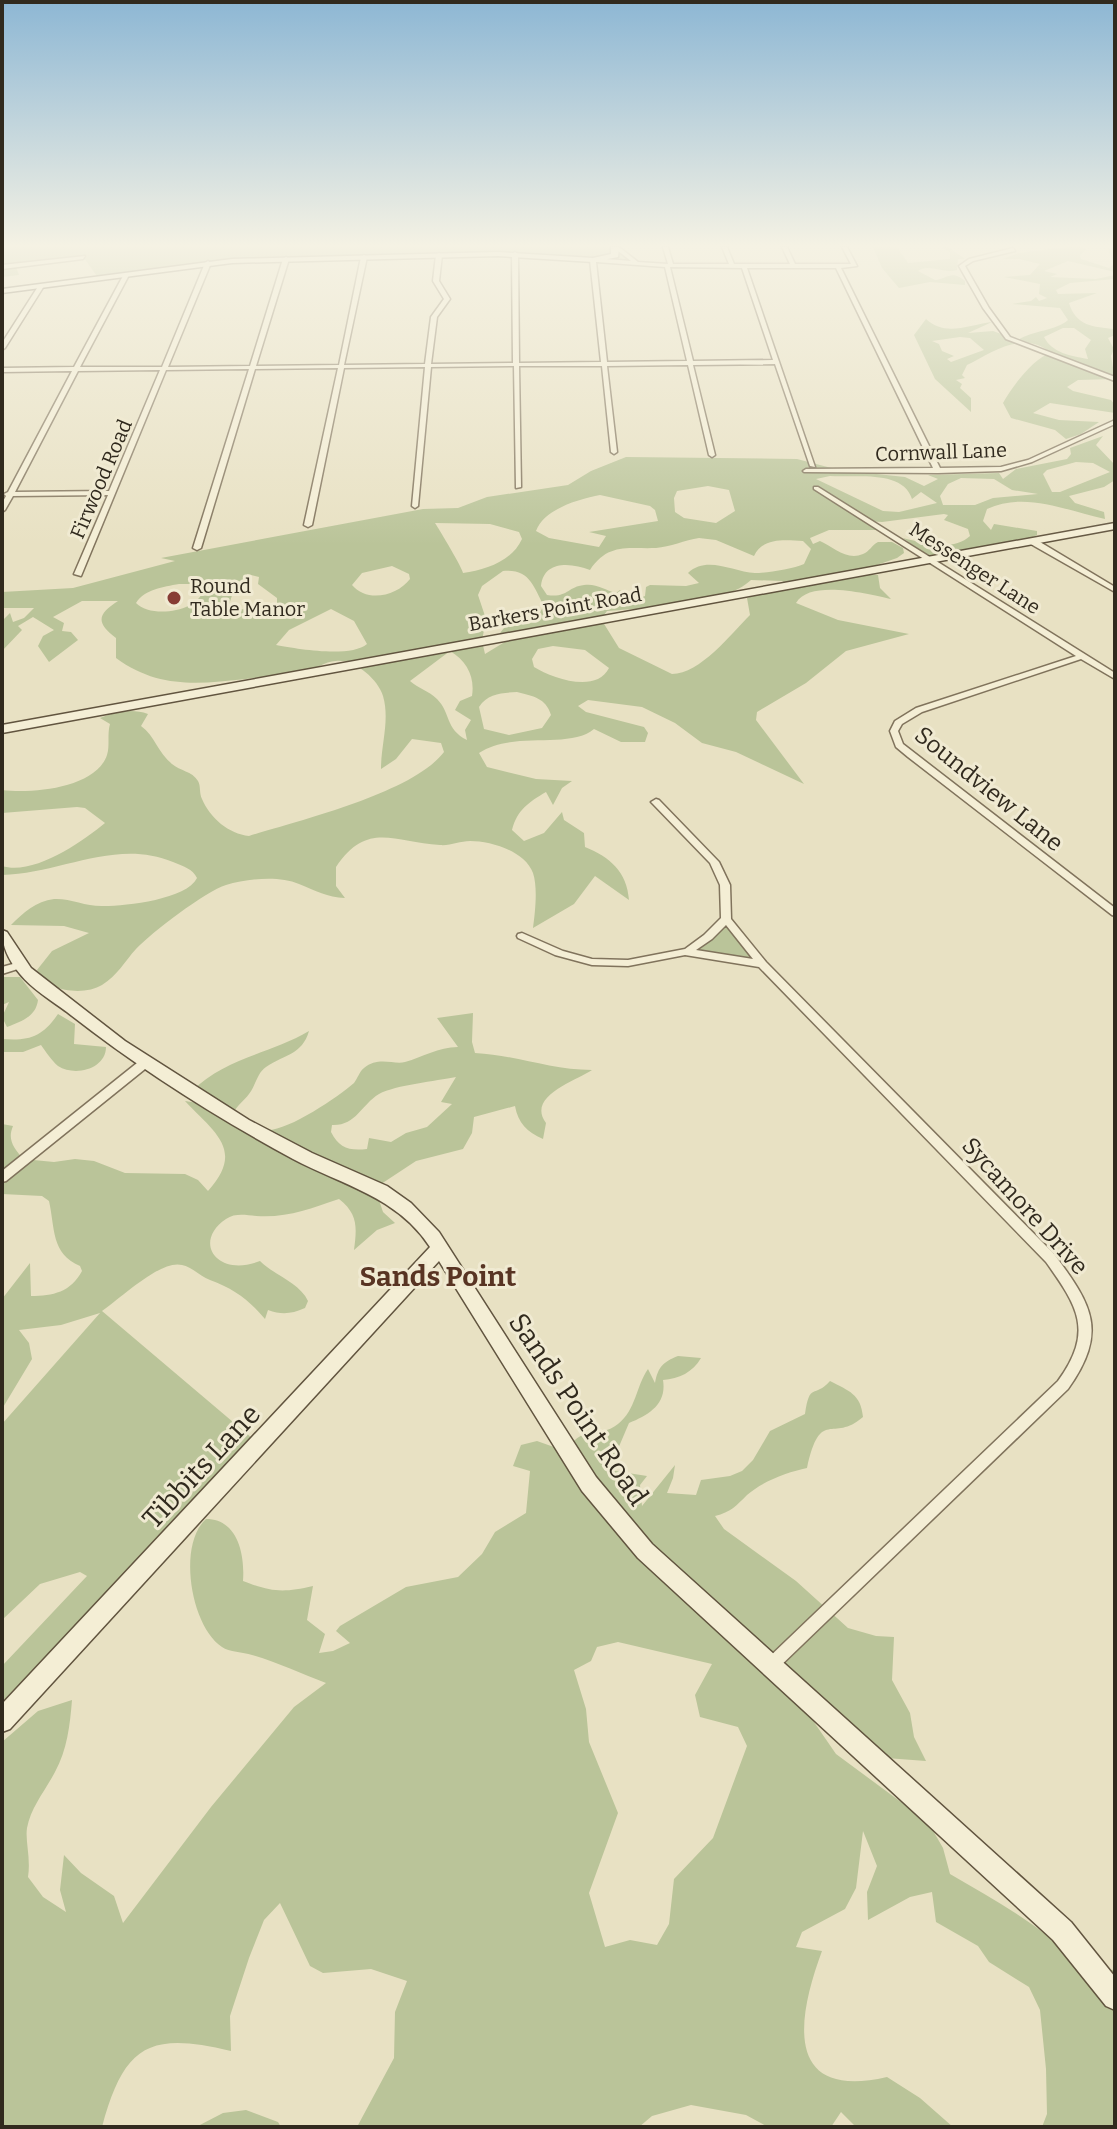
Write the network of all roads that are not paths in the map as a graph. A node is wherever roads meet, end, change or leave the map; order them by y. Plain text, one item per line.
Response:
1 (88, 346) edge
2 (173, 346) edge
3 (259, 346) edge
4 (345, 346) edge
5 (430, 346) edge
6 (516, 346) edge
7 (601, 346) edge
8 (686, 346) edge
9 (772, 346) edge
10 (877, 346) edge
11 (1033, 346) edge
12 (777, 362) junction
13 (690, 363) junction
14 (603, 364) junction
15 (516, 365) junction
16 (428, 366) junction
17 (340, 367) junction
18 (252, 368) junction
19 (164, 369) junction
20 (2, 370) edge
21 (76, 370) junction
22 (1115, 379) edge
23 (1115, 422) edge
24 (614, 452) dead end
25 (712, 455) dead end
26 (938, 471) junction
27 (518, 487) dead end
28 (816, 488) dead end
29 (112, 493) junction
30 (6, 494) edge
31 (415, 506) dead end
32 (2, 510) edge
33 (308, 525) dead end
34 (1115, 526) edge
35 (1032, 541) junction
36 (197, 548) dead end
37 (932, 559) junction
38 (78, 574) dead end
39 (1115, 590) edge
40 (1083, 656) junction
41 (1115, 677) edge
42 (2, 729) edge
43 (656, 802) dead end
44 (1115, 913) edge
45 (726, 919) junction
46 (2, 935) edge
47 (522, 936) dead end
48 (685, 952) junction
49 (762, 964) junction
50 (11, 968) edge
51 (146, 1062) junction
52 (2, 1178) edge
53 (440, 1248) junction
54 (770, 1667) junction
55 (2, 1721) edge
56 (1115, 1997) edge

1 - 21 street
2 - 19 street, Firwood Road
3 - 18 street
4 - 17 street
5 - 16 street
6 - 15 street
7 - 14 street
8 - 13 street
9 - 12 street
10 - 26 street
11 - 22 street
12 - 13 street
12 - 26 street, Cornwall Lane
13 - 14 street
13 - 25 street
14 - 15 street
14 - 24 street
15 - 16 street
15 - 27 street
16 - 17 street
16 - 31 street
17 - 18 street
17 - 33 street
18 - 19 street
18 - 36 street
19 - 21 street
19 - 29 street, Firwood Road
20 - 21 street
21 - 30 street
23 - 26 street, Cornwall Lane
28 - 37 street, Messenger Lane
29 - 30 street
29 - 38 street, Firwood Road
30 - 32 street
34 - 35 street, Barkers Point Road
35 - 37 street, Barkers Point Road
35 - 39 street
37 - 40 street, Messenger Lane
37 - 42 street, Barkers Point Road
40 - 41 street, Messenger Lane
40 - 44 street, Soundview Lane
43 - 45 street
45 - 48 street
45 - 49 street, Sycamore Drive
46 - 50 street, Sands Point Road
47 - 48 street
48 - 49 street
49 - 54 street, Sycamore Drive
50 - 51 street, Sands Point Road
51 - 52 street
51 - 53 street, Sands Point Road
53 - 54 street, Sands Point Road
53 - 55 street, Tibbits Lane
54 - 56 street, Sands Point Road

